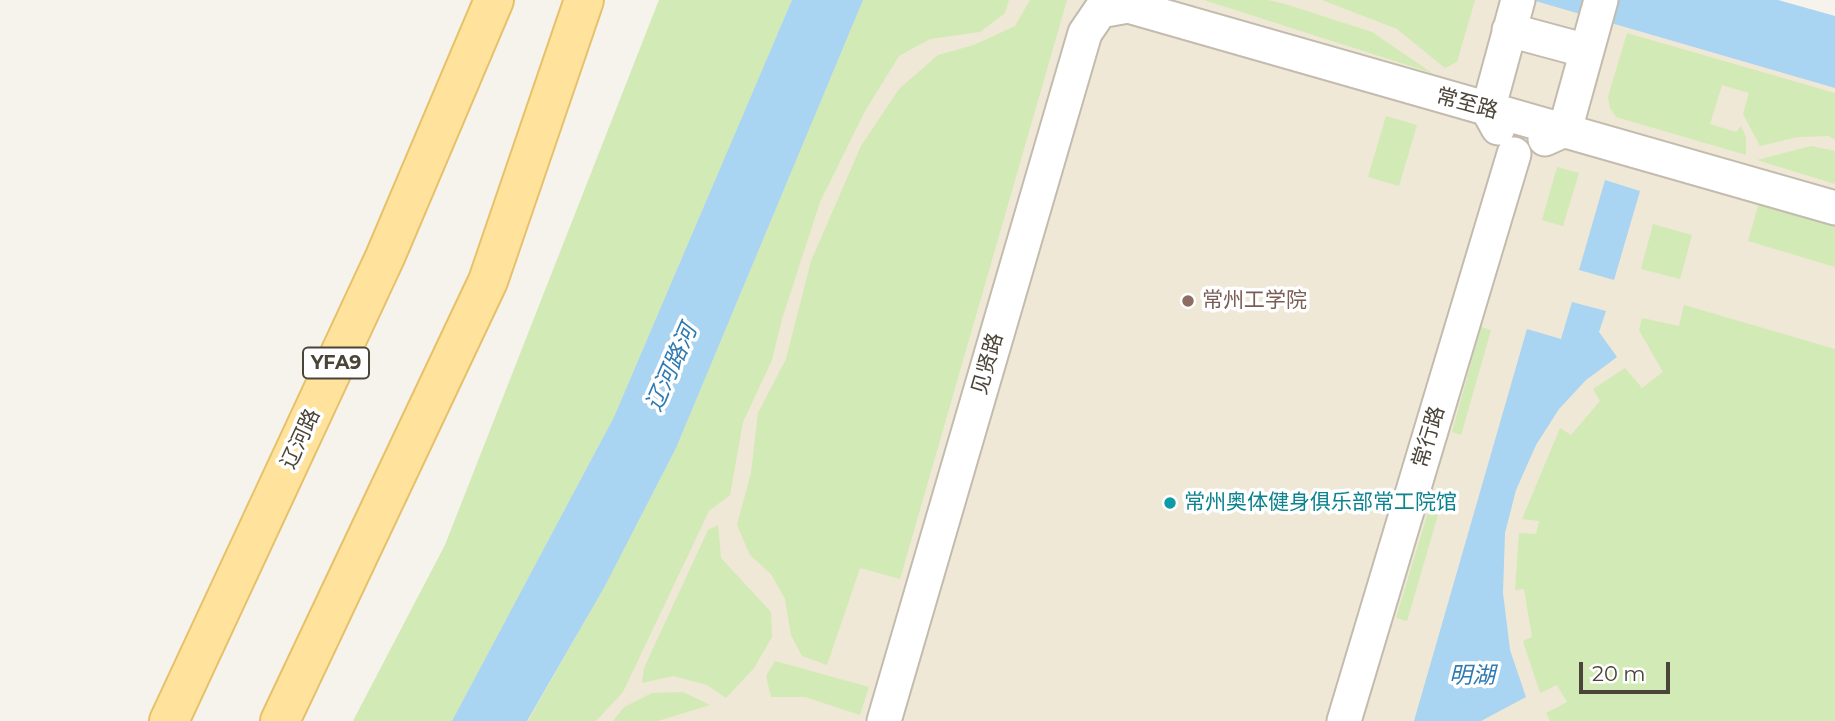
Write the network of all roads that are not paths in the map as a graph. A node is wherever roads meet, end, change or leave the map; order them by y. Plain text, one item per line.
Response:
1 (494, 0) edge
2 (584, 0) edge
3 (1100, 11) joint
4 (1514, 13) edge
5 (1594, 25) edge
6 (1488, 110) junction
7 (1565, 130) junction
8 (1514, 154) junction
9 (1835, 208) edge
10 (169, 721) edge
11 (280, 721) edge
12 (884, 721) edge
13 (1344, 721) edge

1 - 10 main road, 辽河路 / YFA9
2 - 11 main road
3 - 6 lane, 常至路
3 - 12 lane, 见贤路
4 - 5 lane
4 - 6 lane
5 - 7 lane
6 - 7 lane, 常至路
6 - 8 lane
7 - 8 lane
7 - 9 lane, 常至路
8 - 13 lane, 常行路

